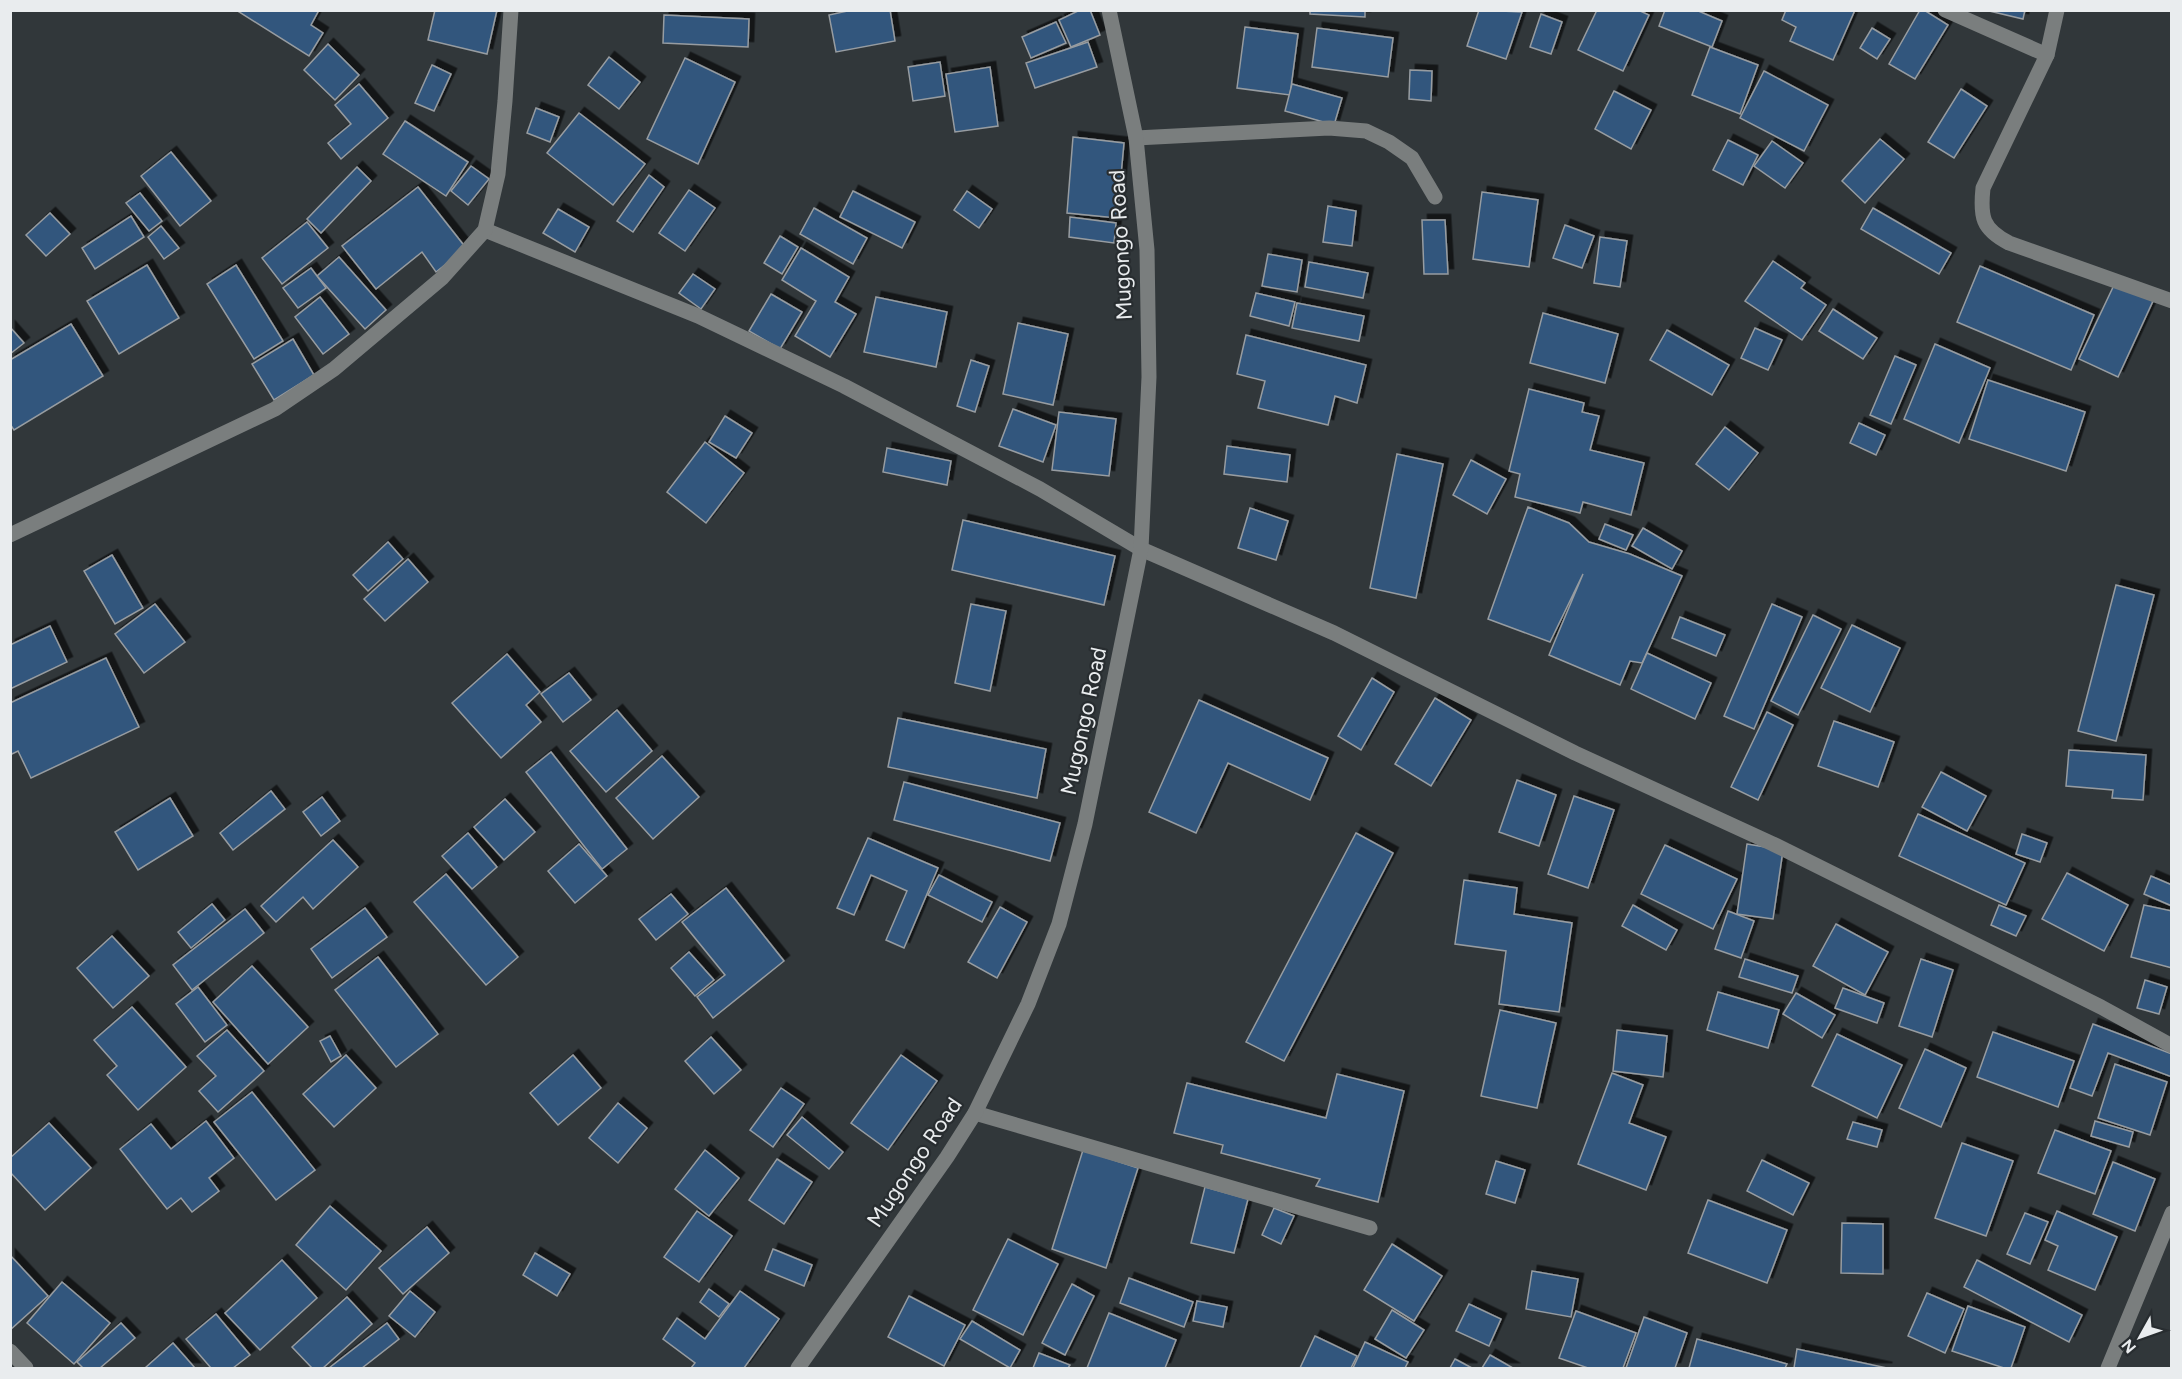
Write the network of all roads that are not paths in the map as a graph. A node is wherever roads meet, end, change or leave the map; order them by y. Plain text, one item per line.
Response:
1 (511, 10) edge
2 (1109, 10) edge
3 (1945, 10) edge
4 (2057, 10) edge
5 (2047, 55) junction
6 (1136, 138) junction
7 (1435, 197) dead end
8 (485, 230) junction
9 (2172, 301) edge
10 (10, 535) edge
11 (1141, 549) junction
12 (2172, 1046) edge
13 (975, 1113) junction
14 (2172, 1213) edge
15 (1370, 1228) dead end
16 (10, 1351) edge
17 (26, 1368) edge
18 (798, 1368) edge
19 (2108, 1368) edge

1 - 8 street
2 - 6 street, Mugongo Road
3 - 5 street
4 - 5 street
5 - 9 street
6 - 7 street
6 - 11 street, Mugongo Road
8 - 10 street
8 - 11 street
11 - 12 street
11 - 13 street, Mugongo Road
13 - 15 street
13 - 18 street, Mugongo Road
14 - 19 street
16 - 17 street

